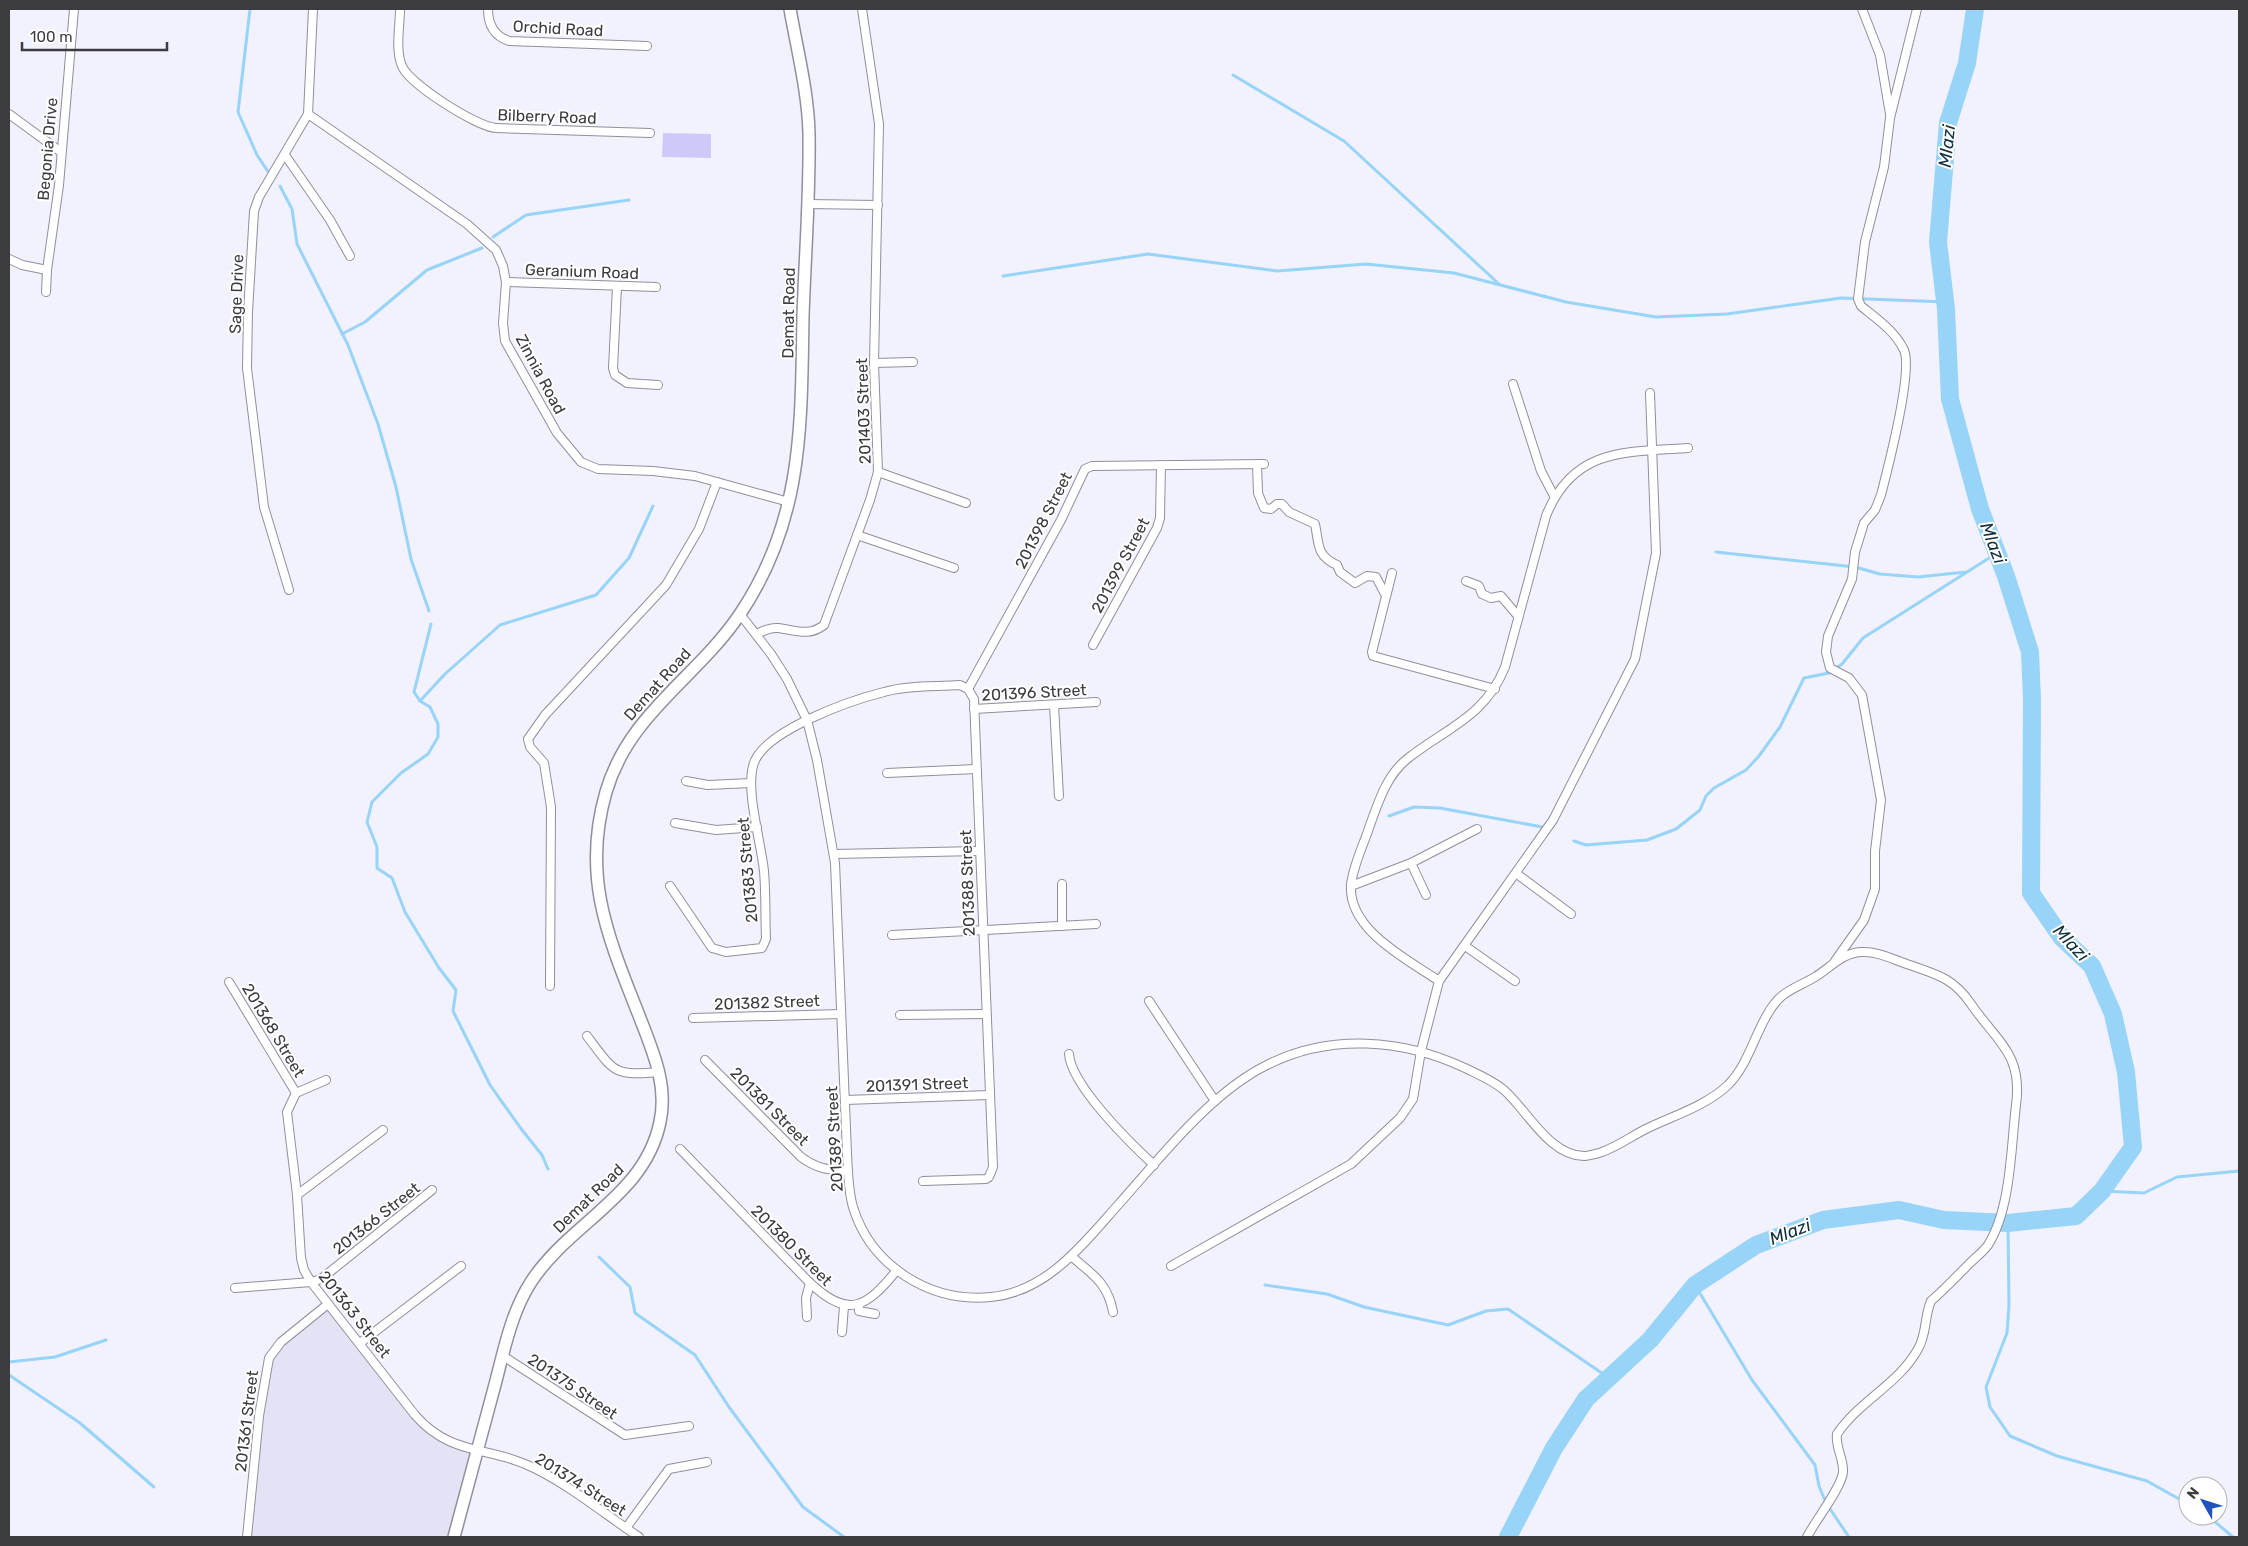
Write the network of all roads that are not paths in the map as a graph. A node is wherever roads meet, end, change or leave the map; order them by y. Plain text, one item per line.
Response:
1 (74, 9) edge
2 (313, 9) edge
3 (400, 9) edge
4 (488, 9) edge
5 (790, 9) edge
6 (862, 9) edge
7 (1862, 9) edge
8 (1917, 9) edge
9 (648, 46) dead end
10 (9, 114) edge
11 (308, 114) junction
12 (1890, 118) junction
13 (650, 133) dead end
14 (61, 152) junction
15 (285, 154) junction
16 (807, 204) junction
17 (878, 206) junction
18 (350, 256) dead end
19 (9, 258) edge
20 (47, 270) junction
21 (506, 282) junction
22 (617, 287) junction
23 (656, 287) dead end
24 (46, 292) dead end
25 (913, 362) dead end
26 (874, 363) junction
27 (1513, 384) dead end
28 (658, 385) dead end
29 (1650, 393) dead end
30 (1688, 448) dead end
31 (1651, 450) junction
32 (1161, 465) junction
33 (878, 472) junction
34 (717, 482) junction
35 (1554, 496) junction
36 (789, 502) junction
37 (966, 503) dead end
38 (857, 535) junction
39 (954, 568) dead end
40 (1392, 573) dead end
41 (1466, 581) dead end
42 (289, 590) dead end
43 (1386, 596) junction
44 (740, 614) junction
45 (1518, 616) junction
46 (756, 634) junction
47 (1093, 645) dead end
48 (968, 689) junction
49 (1495, 689) junction
50 (1096, 702) dead end
51 (1054, 705) junction
52 (974, 708) junction
53 (807, 720) junction
54 (976, 769) junction
55 (887, 772) dead end
56 (686, 781) dead end
57 (751, 783) junction
58 (1058, 796) dead end
59 (675, 823) dead end
60 (758, 826) junction
61 (1477, 829) dead end
62 (979, 851) junction
63 (834, 854) junction
64 (1411, 862) junction
65 (1516, 874) junction
66 (1062, 884) dead end
67 (670, 886) dead end
68 (1351, 886) junction
69 (1426, 895) dead end
70 (1571, 914) dead end
71 (1096, 924) dead end
72 (1062, 926) junction
73 (982, 931) junction
74 (892, 934) dead end
75 (1465, 946) junction
76 (1833, 962) junction
77 (1439, 981) junction
78 (1515, 981) dead end
79 (229, 982) dead end
80 (550, 986) dead end
81 (1149, 1001) dead end
82 (841, 1014) junction
83 (986, 1014) junction
84 (900, 1015) dead end
85 (693, 1018) dead end
86 (587, 1036) dead end
87 (1420, 1051) junction
88 (1069, 1054) dead end
89 (705, 1060) dead end
90 (660, 1072) junction
91 (326, 1080) dead end
92 (296, 1093) junction
93 (989, 1096) junction
94 (845, 1100) junction
95 (1215, 1101) junction
96 (383, 1130) dead end
97 (680, 1149) dead end
98 (1154, 1165) junction
99 (848, 1171) junction
100 (923, 1181) dead end
101 (432, 1190) dead end
102 (297, 1195) junction
103 (1071, 1256) junction
104 (461, 1266) dead end
105 (1171, 1266) dead end
106 (897, 1270) junction
107 (311, 1282) junction
108 (810, 1283) junction
109 (235, 1288) dead end
110 (328, 1304) junction
111 (859, 1304) junction
112 (844, 1306) junction
113 (1113, 1312) dead end
114 (874, 1314) dead end
115 (807, 1317) dead end
116 (842, 1332) dead end
117 (360, 1343) junction
118 (503, 1356) junction
119 (689, 1426) dead end
120 (477, 1451) junction
121 (707, 1462) dead end
122 (626, 1528) junction
123 (247, 1537) edge
124 (454, 1537) edge
125 (639, 1537) edge
126 (1807, 1537) edge

1 - 14 street, Begonia Drive
2 - 11 street, Sage Drive
3 - 13 street, Bilberry Road
4 - 9 street, Orchid Road
5 - 16 street, Demat Road
6 - 17 street, 201403 Street
7 - 12 street
8 - 12 street
10 - 14 street
11 - 15 street, Sage Drive
11 - 21 street, Zinnia Road
12 - 76 street
14 - 20 street, Begonia Drive
15 - 18 street
15 - 42 street, Sage Drive
16 - 17 street
16 - 36 street, Demat Road
17 - 26 street, 201403 Street
19 - 20 street
20 - 24 street, Begonia Drive
21 - 22 street, Geranium Road
21 - 34 street, Zinnia Road
22 - 23 street, Geranium Road
22 - 28 street
25 - 26 street
26 - 33 street, 201403 Street
27 - 35 street
29 - 31 street
30 - 31 street
31 - 35 street
31 - 65 street
32 - 43 street, 201398 Street
32 - 47 street, 201399 Street
32 - 48 street, 201398 Street
33 - 37 street
33 - 38 street, 201403 Street
34 - 36 street, Zinnia Road
34 - 80 street
35 - 45 street
36 - 44 street, Demat Road
38 - 39 street
38 - 46 street, 201403 Street
40 - 43 street
41 - 45 street
43 - 49 street
44 - 46 street, 201389 Street
44 - 90 street, Demat Road
45 - 49 street
46 - 53 street, 201389 Street
48 - 52 street, 201388 Street
48 - 53 street
49 - 68 street
50 - 51 street, 201396 Street
51 - 52 street, 201396 Street
51 - 58 street
52 - 54 street, 201388 Street
53 - 57 street, 201383 Street
53 - 63 street, 201389 Street
54 - 55 street
54 - 62 street, 201388 Street
56 - 57 street
57 - 60 street, 201383 Street
59 - 60 street
60 - 67 street, 201383 Street
61 - 64 street
62 - 63 street
62 - 73 street, 201388 Street
63 - 82 street, 201389 Street
64 - 68 street
64 - 69 street
65 - 70 street
65 - 75 street
66 - 72 street
68 - 77 street
71 - 72 street
72 - 73 street
73 - 74 street
73 - 83 street, 201388 Street
75 - 77 street
75 - 78 street
76 - 87 street, 201389 Street
76 - 126 street
77 - 87 street
79 - 92 street, 201368 Street
81 - 95 street
82 - 85 street, 201382 Street
82 - 94 street, 201389 Street
83 - 84 street
83 - 93 street, 201388 Street
86 - 90 street
87 - 95 street, 201389 Street
87 - 105 street
88 - 98 street
89 - 99 street, 201381 Street
90 - 118 street, Demat Road
91 - 92 street
92 - 102 street, 201363 Street
93 - 94 street, 201391 Street
93 - 100 street, 201388 Street
94 - 99 street, 201389 Street
95 - 98 street, 201389 Street
96 - 102 street
97 - 108 street, 201380 Street
98 - 103 street, 201389 Street
99 - 106 street, 201389 Street
101 - 107 street, 201366 Street
102 - 107 street, 201363 Street
103 - 106 street, 201389 Street
103 - 113 street
104 - 117 street
106 - 111 street
107 - 109 street
107 - 110 street, 201363 Street
108 - 112 street, 201380 Street
108 - 115 street
110 - 117 street, 201363 Street
110 - 123 street, 201361 Street
111 - 112 street
111 - 114 street
112 - 116 street
117 - 120 street, 201363 Street
118 - 119 street, 201375 Street
118 - 120 street, Demat Road
120 - 122 street, 201374 Street
120 - 124 street, Demat Road
121 - 122 street
122 - 125 street, 201374 Street

